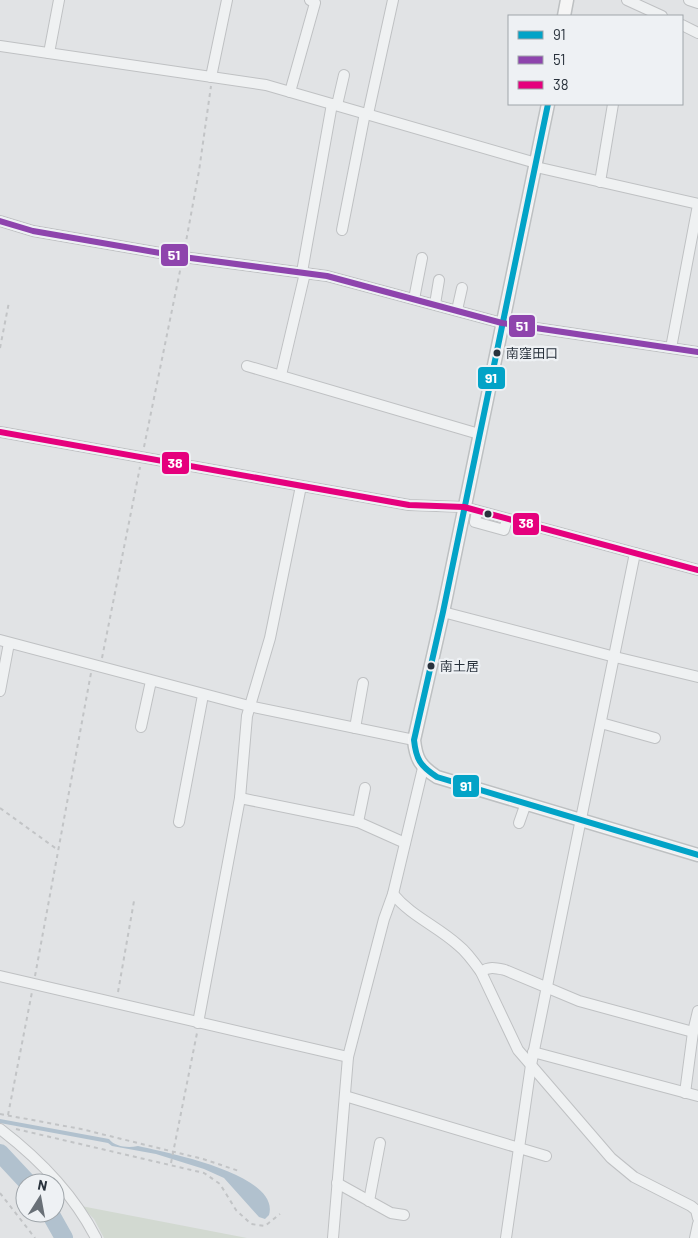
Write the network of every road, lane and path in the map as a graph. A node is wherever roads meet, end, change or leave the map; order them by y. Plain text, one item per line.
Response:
1 (59, 0) edge
2 (227, 0) edge
3 (310, 0) edge
4 (392, 0) edge
5 (568, 0) edge
6 (627, 0) edge
7 (689, 0) edge
8 (698, 3) edge
9 (646, 13) edge
10 (564, 15) edge
11 (683, 26) edge
12 (698, 33) edge
13 (0, 46) edge
14 (49, 53) junction
15 (344, 75) dead end
16 (211, 77) junction
17 (290, 92) junction
18 (335, 104) junction
19 (548, 105) edge
20 (614, 105) edge
21 (367, 114) junction
22 (536, 165) junction
23 (600, 182) junction
24 (698, 204) edge
25 (0, 221) edge
26 (342, 230) dead end
27 (183, 257) junction
28 (422, 258) dead end
29 (303, 273) junction
30 (440, 280) dead end
31 (462, 288) dead end
32 (414, 299) junction
33 (8, 302) dead end
34 (435, 304) junction
35 (458, 310) junction
36 (502, 323) junction
37 (0, 348) edge
38 (670, 348) junction
39 (698, 352) edge
40 (247, 366) dead end
41 (281, 375) junction
42 (0, 432) edge
43 (479, 434) junction
44 (142, 457) junction
45 (301, 486) junction
46 (464, 507) junction
47 (636, 553) junction
48 (698, 570) edge
49 (443, 612) junction
50 (5, 641) edge
51 (615, 657) junction
52 (96, 667) junction
53 (698, 677) edge
54 (151, 681) junction
55 (364, 683) dead end
56 (0, 690) edge
57 (204, 694) junction
58 (250, 706) junction
59 (601, 723) junction
60 (141, 727) dead end
61 (354, 728) junction
62 (655, 738) dead end
63 (414, 740) junction
64 (424, 768) junction
65 (365, 788) dead end
66 (240, 798) junction
67 (526, 803) junction
68 (0, 808) edge
69 (581, 820) junction
70 (179, 822) dead end
71 (358, 822) junction
72 (519, 823) dead end
73 (405, 843) junction
74 (58, 850) junction
75 (698, 855) edge
76 (393, 894) junction
77 (134, 901) dead end
78 (481, 972) junction
79 (0, 976) edge
80 (33, 984) junction
81 (546, 988) junction
82 (116, 1004) junction
83 (698, 1011) edge
84 (198, 1023) junction
85 (693, 1032) junction
86 (533, 1052) junction
87 (348, 1057) junction
88 (531, 1065) junction
89 (685, 1093) junction
90 (345, 1096) junction
91 (698, 1096) edge
92 (0, 1114) edge
93 (8, 1115) junction
94 (5, 1128) edge
95 (380, 1143) dead end
96 (519, 1148) junction
97 (173, 1152) junction
98 (546, 1156) dead end
99 (171, 1162) junction
100 (239, 1171) dead end
101 (337, 1183) junction
102 (0, 1193) edge
103 (369, 1201) junction
104 (697, 1213) edge
105 (280, 1214) dead end
106 (404, 1216) dead end
107 (698, 1224) edge
108 (35, 1238) edge
109 (96, 1238) edge
110 (333, 1238) edge
111 (506, 1238) edge
112 (695, 1238) edge

1 - 14 street
2 - 16 street
3 - 17 street
4 - 21 street
5 - 10 main road
6 - 9 street
7 - 8 street
11 - 12 street
13 - 14 street
14 - 16 street
15 - 18 street
16 - 17 street
16 - 27 path
17 - 18 street
18 - 21 street
18 - 29 street
19 - 22 main road
20 - 23 street
21 - 22 street
21 - 26 street
22 - 23 street
22 - 36 main road
23 - 24 street
24 - 38 street
25 - 27 street
27 - 29 street
27 - 44 path
28 - 32 street
29 - 32 street
29 - 41 street
30 - 34 street
31 - 35 street
32 - 34 street
33 - 37 path
34 - 35 street
35 - 36 street
36 - 38 street
36 - 43 main road
38 - 39 street
40 - 41 street
41 - 43 street
42 - 44 street
43 - 46 main road
44 - 45 street
44 - 52 path
45 - 46 street
45 - 58 street
46 - 47 street
46 - 49 main road
47 - 48 street
47 - 51 street
49 - 51 street
49 - 63 main road
50 - 52 street
50 - 56 street
51 - 53 street
51 - 59 street
52 - 54 street
52 - 74 path
54 - 57 street
54 - 60 street
55 - 61 street
57 - 58 street
57 - 70 street
58 - 61 street
58 - 66 street
59 - 62 street
59 - 69 street
61 - 63 street
63 - 64 main road
64 - 67 main road
64 - 73 street
65 - 71 street
66 - 71 street
66 - 84 street
67 - 69 main road
67 - 72 street
68 - 74 path
69 - 75 main road
69 - 81 street
71 - 73 street
73 - 76 street
74 - 80 path
76 - 78 street
76 - 87 street
77 - 82 path
78 - 81 street
78 - 88 street
79 - 80 street
80 - 82 street
80 - 93 path
81 - 85 street
81 - 86 street
82 - 84 street
83 - 85 street
84 - 87 street
84 - 97 path
85 - 89 street
86 - 88 street
86 - 89 street
87 - 90 street
88 - 96 street
88 - 104 street
89 - 91 street
90 - 96 street
90 - 101 street
92 - 93 path
93 - 97 path
94 - 99 path
94 - 109 street
95 - 103 street
96 - 98 street
96 - 111 street
97 - 99 path
97 - 100 path
99 - 105 path
101 - 103 street
101 - 110 street
102 - 108 path
103 - 106 street
107 - 112 street

